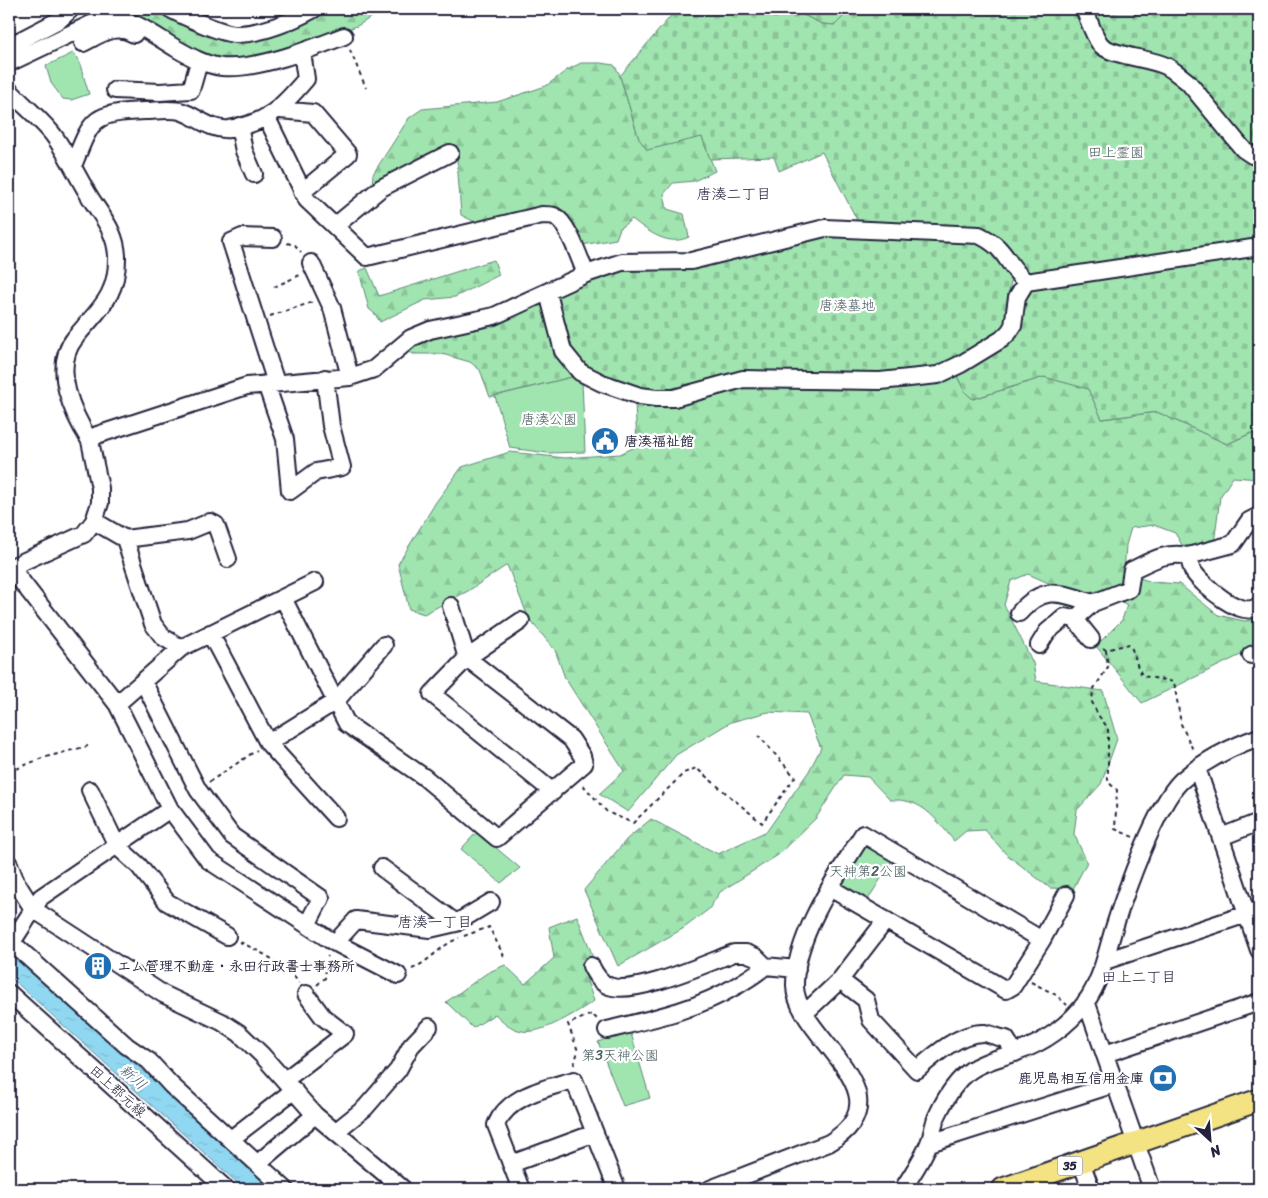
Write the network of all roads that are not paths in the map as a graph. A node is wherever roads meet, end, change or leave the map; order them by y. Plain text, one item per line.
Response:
1 (71, 9) edge
2 (170, 9) edge
3 (314, 9) edge
4 (1084, 9) edge
5 (344, 36) road end
6 (83, 43) dead end
7 (9, 46) edge
8 (302, 52) junction
9 (9, 63) edge
10 (198, 65) junction
11 (9, 90) edge
12 (115, 90) dead end
13 (273, 114) junction
14 (239, 126) junction
15 (450, 153) dead end
16 (1259, 156) edge
17 (73, 166) junction
18 (254, 174) dead end
19 (302, 192) junction
20 (335, 226) junction
21 (273, 238) road end
22 (1259, 247) edge
23 (312, 266) road end
24 (586, 274) junction
25 (1026, 282) junction
26 (548, 292) junction
27 (350, 377) junction
28 (325, 378) junction
29 (271, 383) junction
30 (90, 441) junction
31 (1259, 516) edge
32 (94, 521) junction
33 (125, 539) junction
34 (1188, 556) junction
35 (228, 559) dead end
36 (10, 568) edge
37 (315, 582) dead end
38 (283, 598) junction
39 (1093, 603) junction
40 (1259, 605) edge
41 (452, 606) dead end
42 (1019, 613) dead end
43 (1075, 619) junction
44 (521, 621) dead end
45 (210, 633) junction
46 (1091, 639) road end
47 (384, 644) dead end
48 (1039, 644) dead end
49 (181, 648) junction
50 (467, 658) junction
51 (143, 681) junction
52 (336, 701) junction
53 (117, 704) junction
54 (1259, 737) edge
55 (268, 743) junction
56 (1197, 768) junction
57 (90, 790) dead end
58 (553, 792) junction
59 (170, 809) junction
60 (336, 818) dead end
61 (1259, 822) edge
62 (1220, 836) junction
63 (117, 846) junction
64 (9, 864) edge
65 (382, 868) dead end
66 (830, 888) junction
67 (1066, 896) dead end
68 (491, 902) dead end
69 (33, 909) junction
70 (1253, 912) edge
71 (886, 920) junction
72 (456, 923) junction
73 (307, 925) junction
74 (227, 936) road end
75 (1042, 940) junction
76 (10, 943) edge
77 (335, 943) junction
78 (1259, 950) edge
79 (1106, 961) junction
80 (591, 966) dead end
81 (765, 966) junction
82 (797, 969) junction
83 (398, 975) road end
84 (840, 980) junction
85 (9, 993) edge
86 (306, 994) road end
87 (1259, 1002) edge
88 (1081, 1007) junction
89 (805, 1013) junction
90 (429, 1027) dead end
91 (607, 1030) road end
92 (1015, 1053) junction
93 (1105, 1054) junction
94 (1115, 1084) junction
95 (290, 1085) junction
96 (1259, 1100) edge
97 (315, 1115) junction
98 (335, 1132) junction
99 (595, 1132) junction
100 (231, 1140) junction
101 (930, 1143) junction
102 (1136, 1143) junction
103 (1081, 1162) junction
104 (258, 1164) junction
105 (511, 1164) junction
106 (613, 1188) edge
107 (226, 1189) edge
108 (284, 1189) edge
109 (404, 1189) edge
110 (521, 1189) edge
111 (710, 1189) edge
112 (903, 1189) edge
113 (1003, 1189) edge
114 (1091, 1189) edge
115 (1152, 1189) edge

1 - 7 street
2 - 3 street
4 - 16 street
5 - 8 street
6 - 10 street
8 - 10 street
8 - 13 street
9 - 10 street
10 - 12 street
11 - 17 street
13 - 14 street
13 - 19 street
13 - 19 street
14 - 17 street
14 - 18 street
15 - 20 street
17 - 30 street
19 - 20 street
20 - 24 street
21 - 29 street
22 - 25 street
23 - 27 street
24 - 25 street
24 - 26 street
25 - 26 street
26 - 27 street
27 - 28 street
28 - 29 street
28 - 29 street
29 - 30 street
30 - 32 street
31 - 34 street
32 - 33 street
32 - 36 street
33 - 35 street
33 - 49 street
34 - 39 street
34 - 40 street
36 - 53 street
37 - 38 street
38 - 45 street
38 - 52 street
39 - 42 street
39 - 43 street
41 - 50 street
43 - 46 street
43 - 48 street
44 - 50 street
45 - 49 street
45 - 55 street
47 - 52 street
49 - 51 street
50 - 58 street
50 - 58 street
51 - 53 street
51 - 73 street
52 - 55 street
52 - 58 street
53 - 59 street
54 - 56 street
55 - 60 street
56 - 62 street
56 - 79 street
57 - 63 street
59 - 63 street
59 - 73 street
61 - 62 street
62 - 70 street
63 - 69 street
63 - 74 street
64 - 69 street
65 - 72 street
66 - 71 street
66 - 75 street
66 - 82 street
67 - 75 street
68 - 72 street
69 - 76 street
69 - 95 street
70 - 78 street
70 - 79 street
71 - 75 street
71 - 84 street
72 - 77 street
73 - 77 street
76 - 100 street
77 - 83 street
79 - 88 street
80 - 81 street
81 - 82 street
81 - 91 street
82 - 89 street
84 - 89 street
84 - 92 street
85 - 107 street, 田上郡元線
86 - 95 street
87 - 93 street
88 - 92 street
88 - 93 street
89 - 111 street
90 - 98 street
92 - 101 street
93 - 94 street
94 - 101 street
94 - 102 street
95 - 97 street
95 - 100 street
96 - 102 main road, 35
97 - 98 street
97 - 104 street
98 - 109 street
99 - 105 street
99 - 105 street
99 - 106 street
100 - 104 street
101 - 112 street
102 - 103 main road, 35
102 - 115 street
103 - 113 main road, 35
103 - 114 street
104 - 108 street
105 - 110 street

